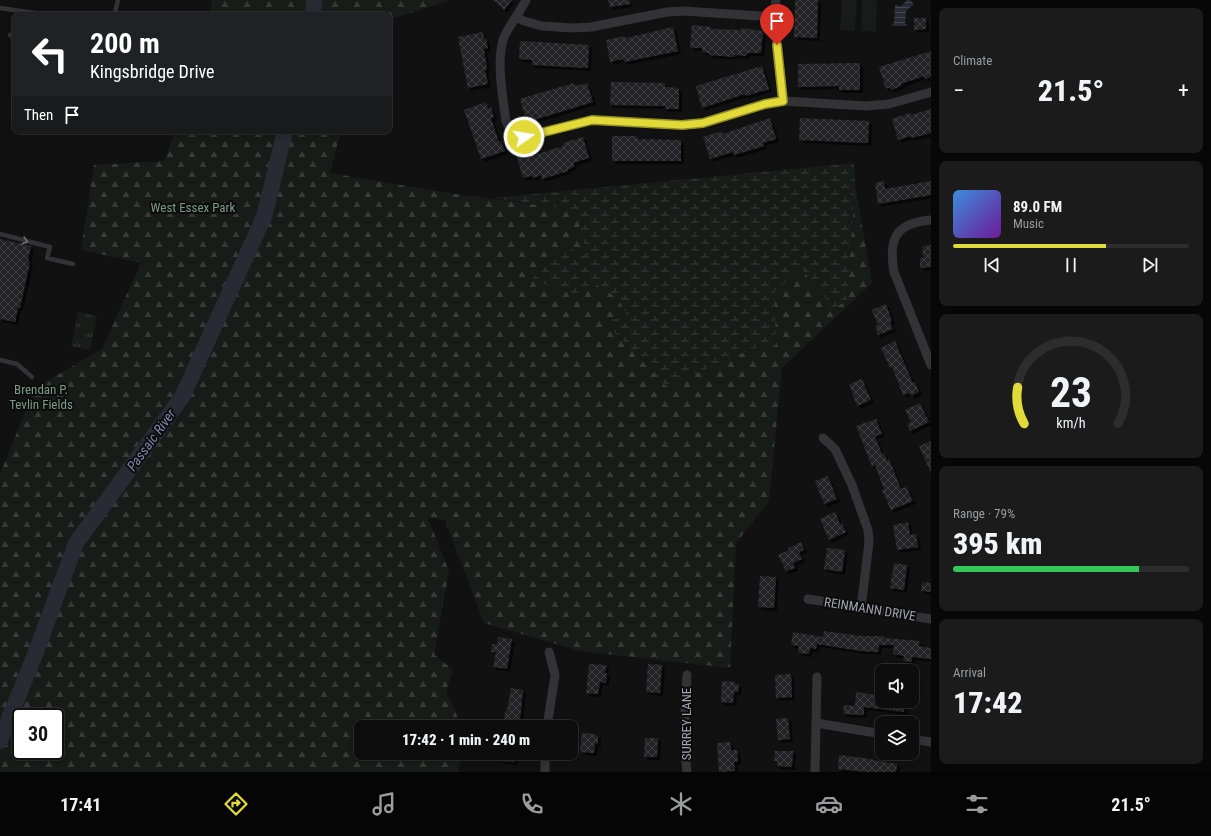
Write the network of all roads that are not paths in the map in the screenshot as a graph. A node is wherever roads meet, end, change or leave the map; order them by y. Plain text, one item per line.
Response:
1 (118, 0) edge
2 (526, 0) edge
3 (776, 0) edge
4 (0, 8) edge
5 (27, 12) edge
6 (115, 12) edge
7 (516, 17) junction
8 (774, 17) junction
9 (931, 92) edge
10 (783, 101) junction
11 (931, 220) edge
12 (0, 234) edge
13 (73, 264) dead end
14 (0, 360) edge
15 (931, 365) edge
16 (32, 376) dead end
17 (823, 438) dead end
18 (808, 599) dead end
19 (861, 608) junction
20 (931, 619) edge
21 (549, 652) dead end
22 (687, 675) dead end
23 (817, 677) dead end
24 (548, 720) edge
25 (816, 723) junction
26 (875, 733) edge
27 (919, 740) edge
28 (931, 742) edge
29 (544, 760) edge
30 (545, 772) edge
31 (687, 772) edge
32 (815, 772) edge

1 - 6 lane
2 - 7 street
3 - 8 street
4 - 5 lane
7 - 8 street
7 - 10 street
8 - 10 street
9 - 10 street
11 - 15 street
12 -> 13 lane
14 - 16 lane
17 - 19 street
18 - 19 street, REINMANN DRIVE
19 - 20 street, REINMANN DRIVE
21 - 24 street
22 - 31 street, SURREY LANE
23 - 25 street
25 - 26 street
25 - 32 street
27 - 28 street
29 - 30 street

